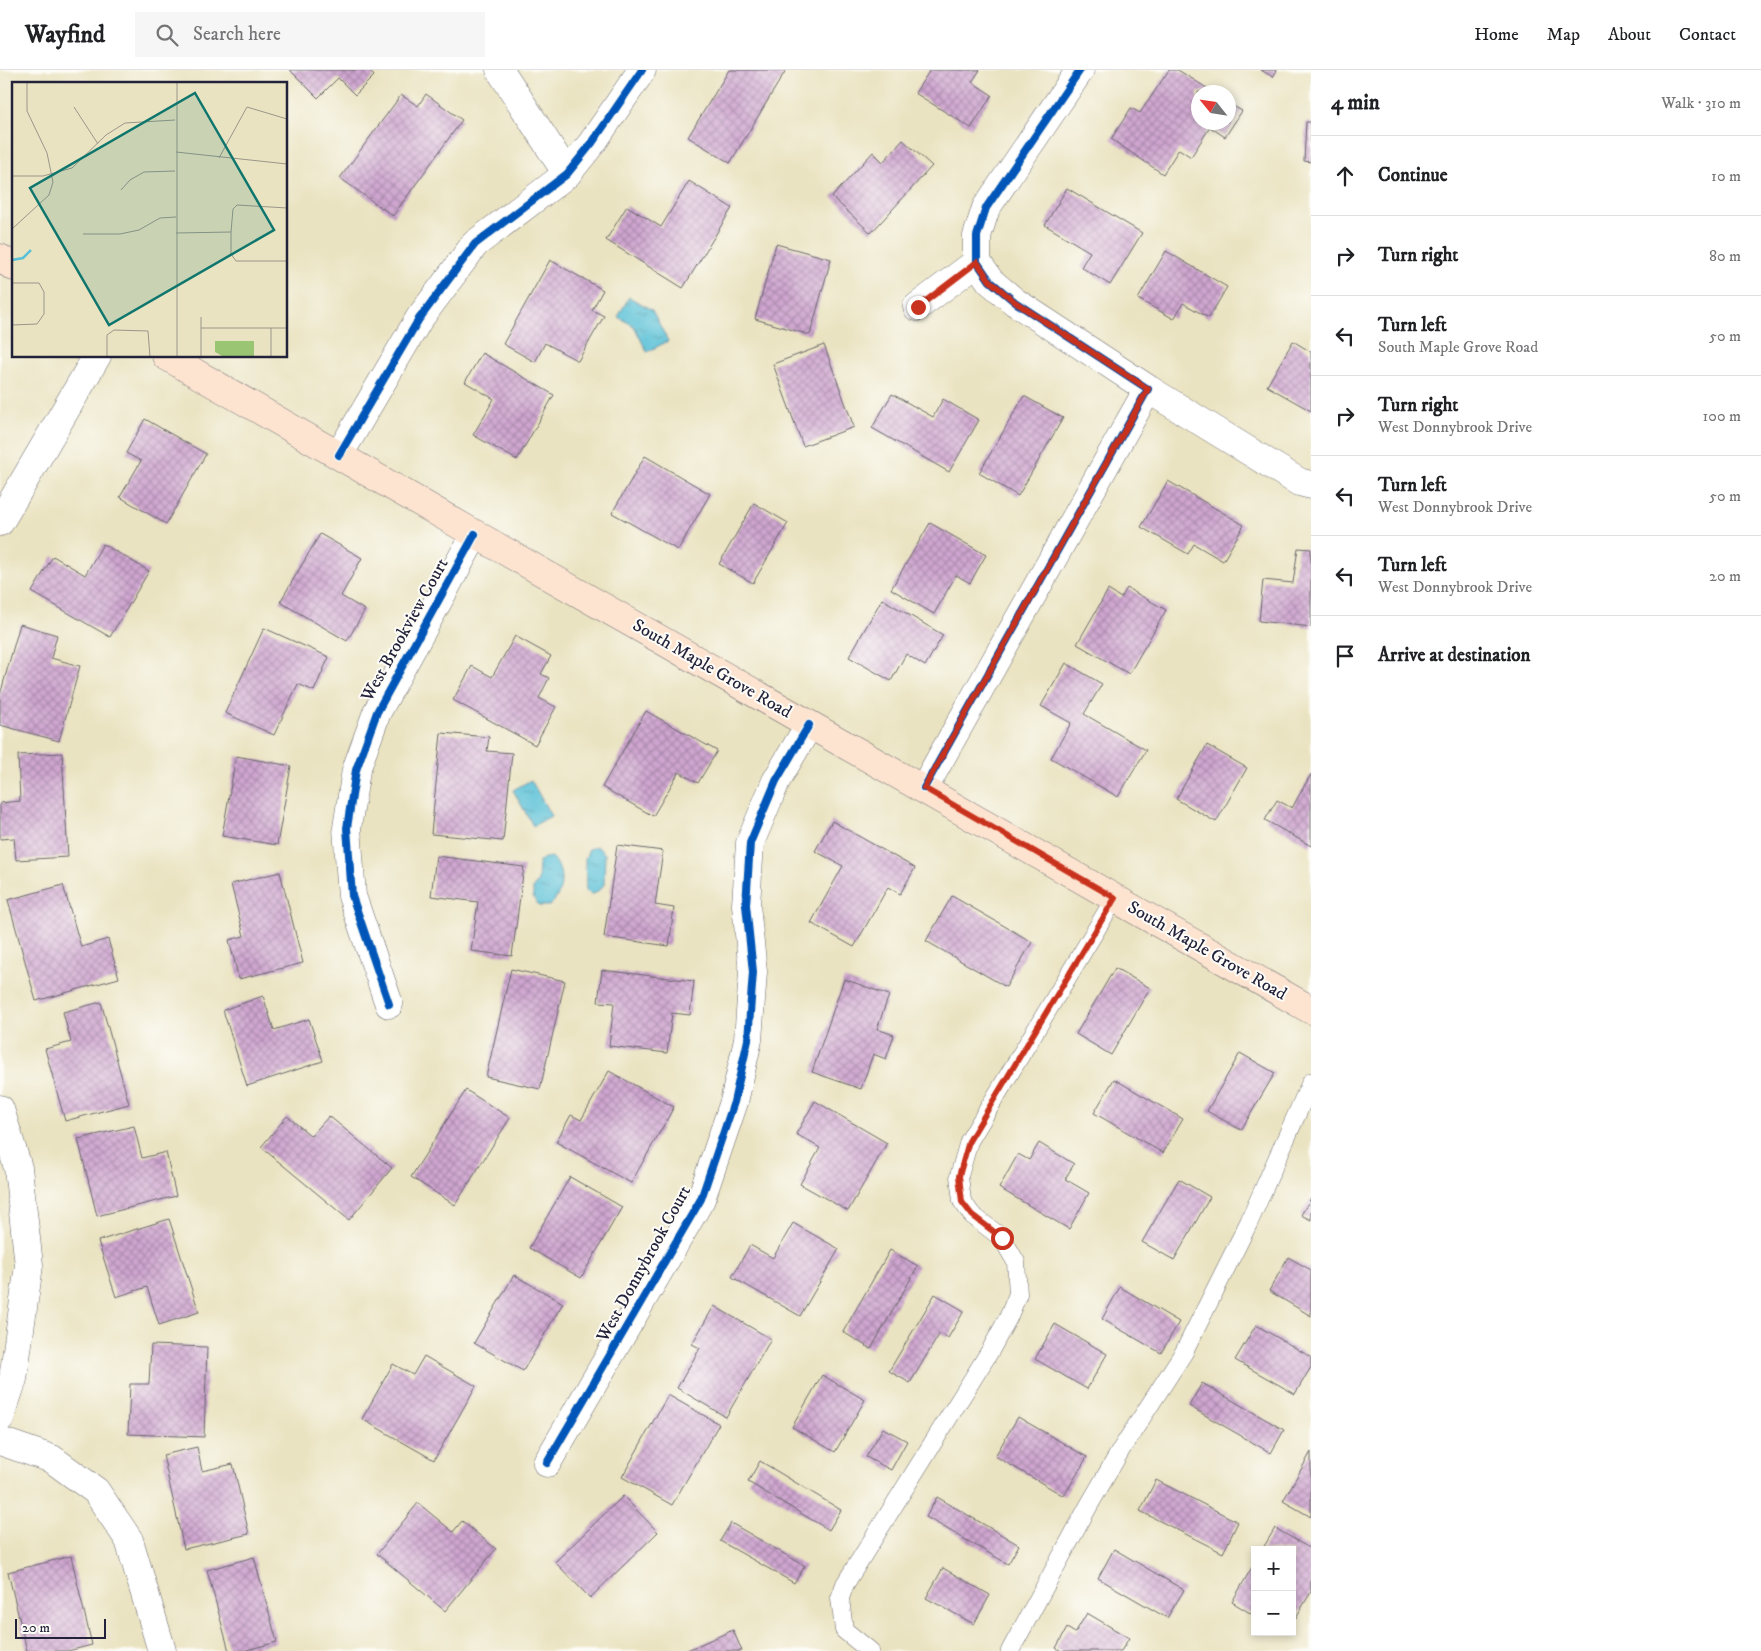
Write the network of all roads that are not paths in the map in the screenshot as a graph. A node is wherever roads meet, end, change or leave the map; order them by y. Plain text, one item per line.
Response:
1 (500, 70) edge
2 (642, 70) edge
3 (1080, 70) edge
4 (567, 174) junction
5 (0, 258) edge
6 (977, 262) junction
7 (12, 266) edge
8 (918, 307) dead end
9 (96, 358) edge
10 (169, 358) edge
11 (1148, 389) junction
12 (339, 455) junction
13 (1311, 485) edge
14 (0, 522) edge
15 (475, 534) junction
16 (809, 724) junction
17 (924, 788) junction
18 (1115, 898) junction
19 (389, 1004) dead end
20 (1311, 1010) edge
21 (1311, 1082) edge
22 (0, 1109) edge
23 (0, 1418) edge
24 (0, 1440) edge
25 (547, 1463) dead end
26 (162, 1651) edge
27 (870, 1651) edge
28 (1010, 1651) edge

1 - 4 street
2 - 4 street
3 - 6 street
4 - 12 street
5 - 7 main road
6 - 8 street
6 - 11 street
9 - 14 street
10 - 12 main road, South Maple Grove Road
11 - 13 street
11 - 17 street
12 - 15 main road, South Maple Grove Road
15 - 16 main road, South Maple Grove Road
15 - 19 street, West Brookview Court
16 - 17 main road, South Maple Grove Road
16 - 25 street, West Donnybrook Court
17 - 18 main road, South Maple Grove Road
18 - 20 main road, South Maple Grove Road
18 - 27 lane
21 - 28 lane
22 - 23 street
24 - 26 street

